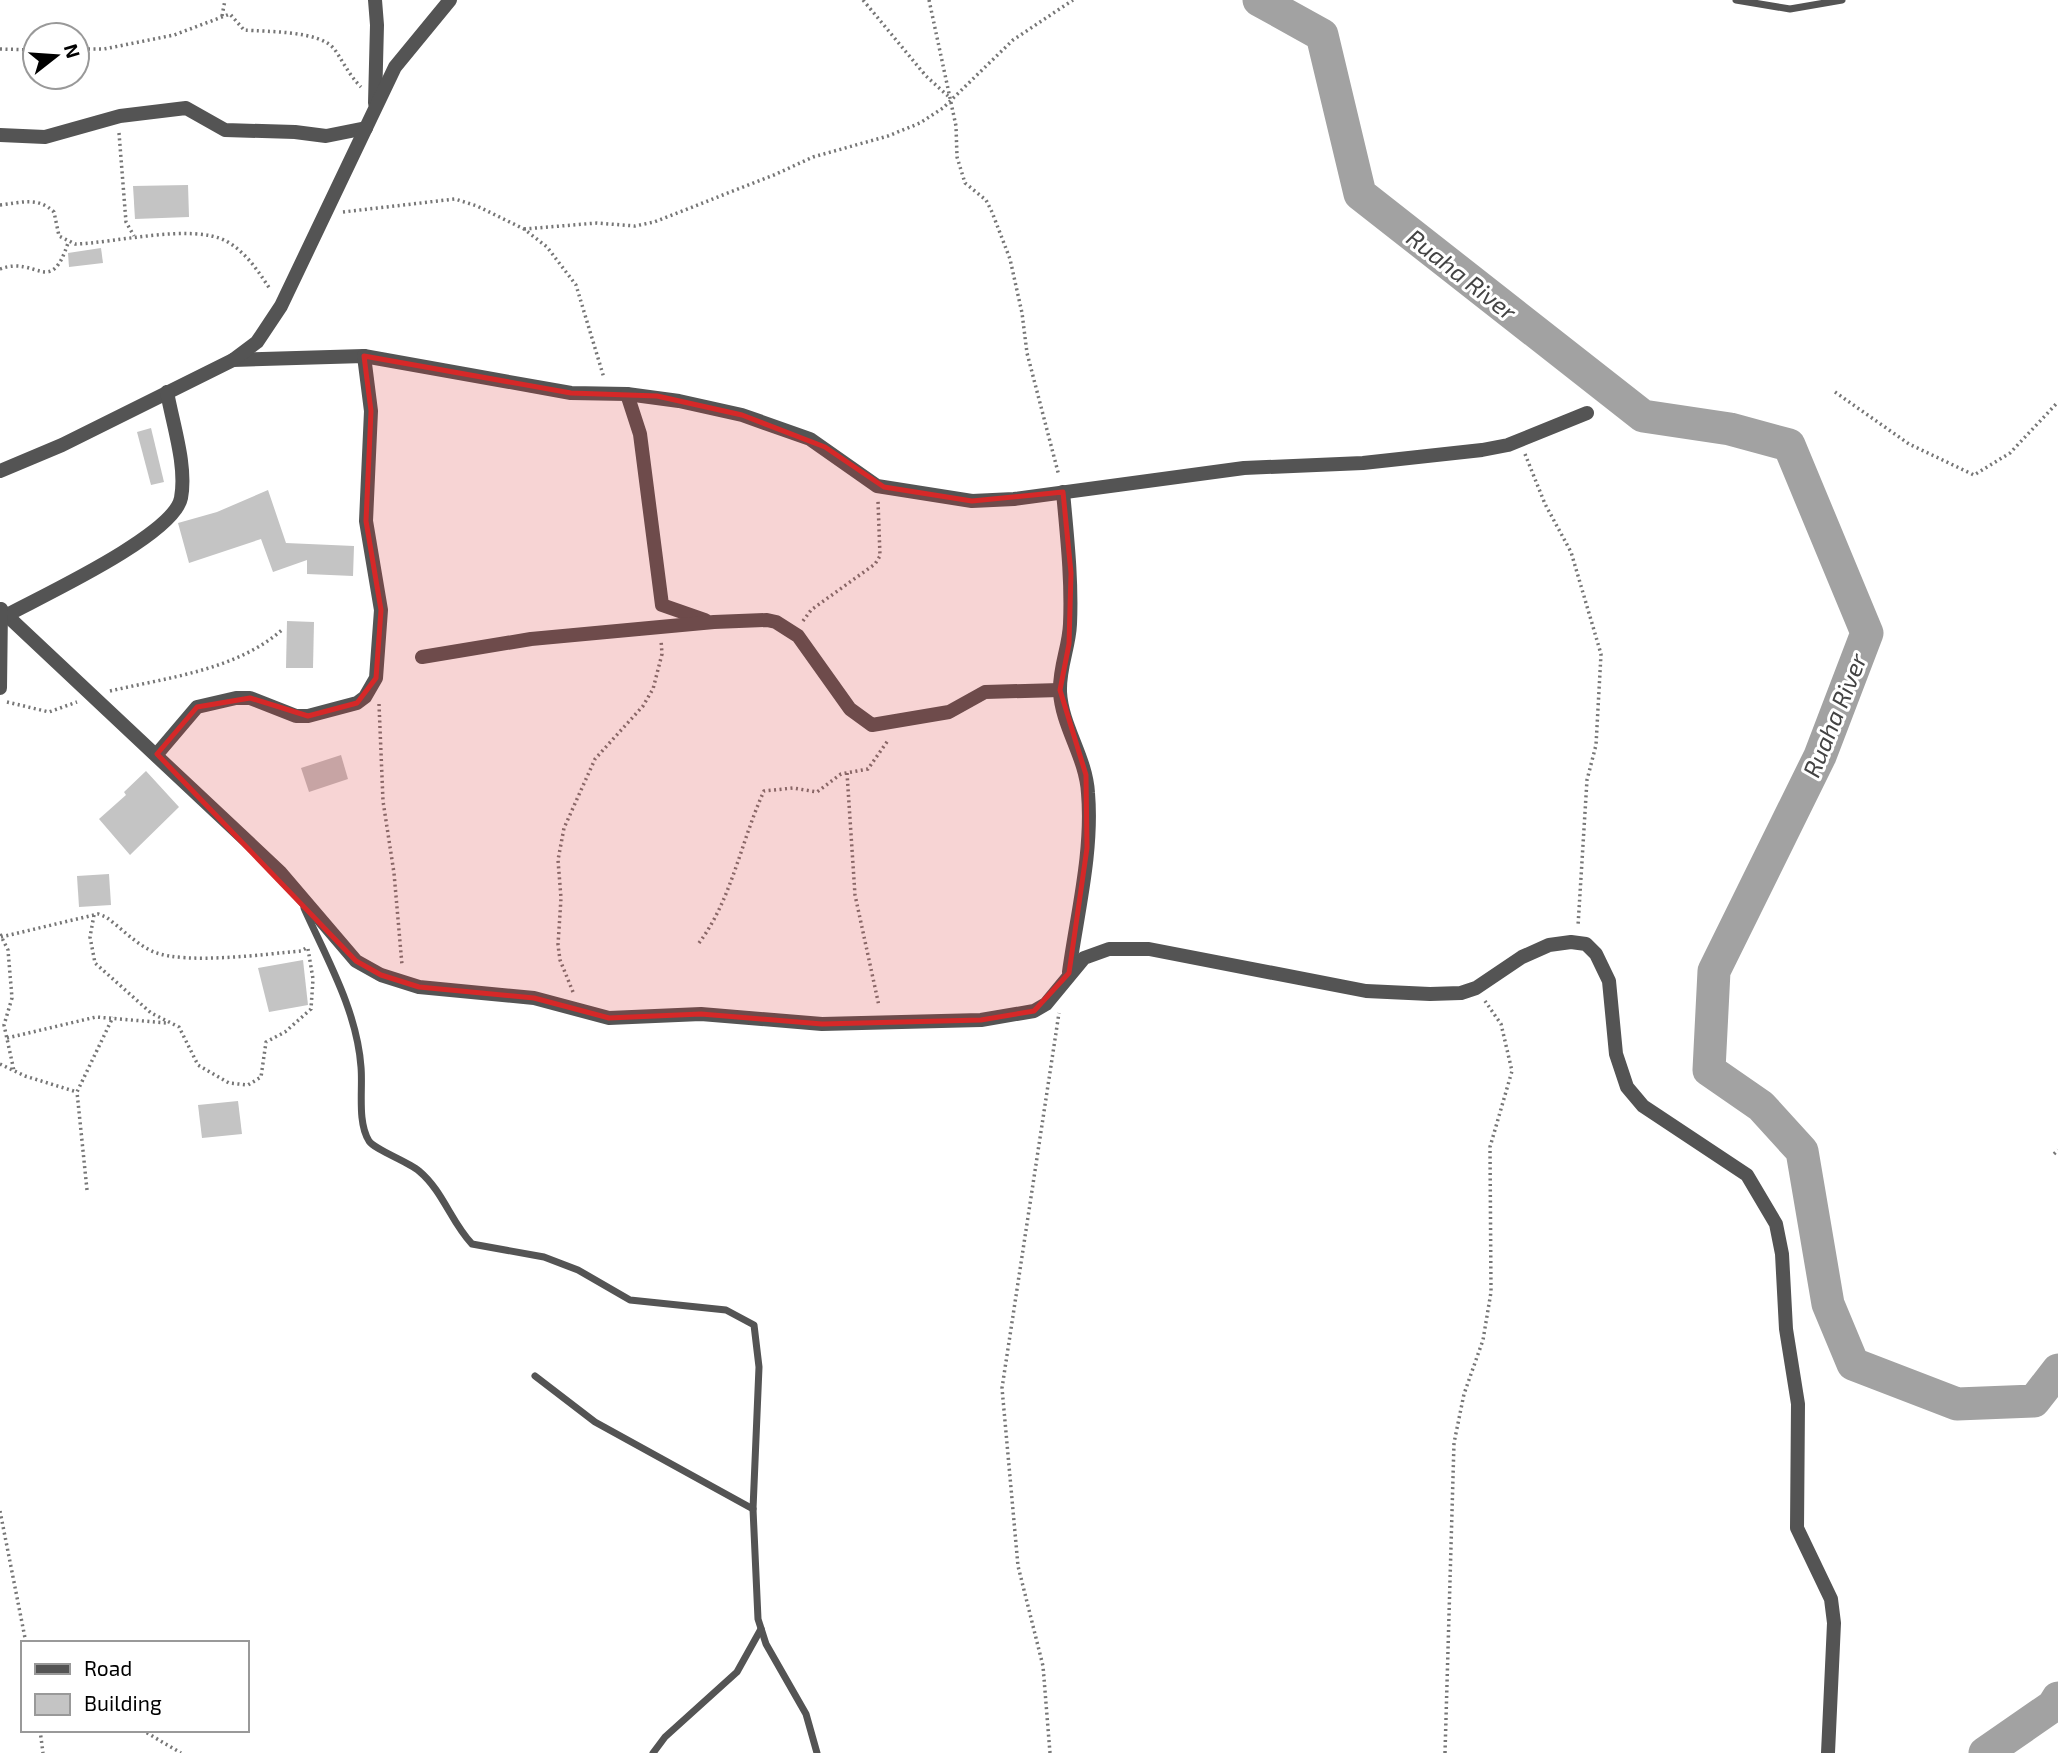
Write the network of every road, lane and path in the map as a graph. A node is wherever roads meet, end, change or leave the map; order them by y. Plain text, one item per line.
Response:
1 (225, 0) edge
2 (375, 0) edge
3 (450, 0) edge
4 (863, 0) edge
5 (929, 0) edge
6 (1073, 0) edge
7 (1736, 0) edge
8 (1842, 0) edge
9 (222, 16) junction
10 (0, 49) edge
11 (91, 49) edge
12 (21, 50) edge
13 (949, 99) junction
14 (374, 105) junction
15 (115, 118) junction
16 (366, 128) junction
17 (0, 135) edge
18 (0, 205) edge
19 (322, 218) junction
20 (524, 229) junction
21 (134, 236) junction
22 (68, 243) junction
23 (0, 269) edge
24 (281, 306) junction
25 (365, 356) junction
26 (233, 360) junction
27 (167, 392) junction
28 (1835, 392) dead end
29 (608, 394) junction
30 (627, 394) junction
31 (2058, 402) edge
32 (1587, 413) dead end
33 (1518, 440) junction
34 (0, 471) edge
35 (877, 485) junction
36 (1063, 492) junction
37 (2, 611) edge
38 (714, 622) junction
39 (660, 628) junction
40 (284, 629) dead end
41 (798, 636) junction
42 (422, 657) dead end
43 (376, 678) junction
44 (0, 688) edge
45 (1060, 690) junction
46 (92, 695) junction
47 (0, 701) edge
48 (900, 722) junction
49 (157, 754) junction
50 (846, 773) junction
51 (299, 898) junction
52 (94, 915) junction
53 (315, 933) junction
54 (1, 935) edge
55 (1577, 942) junction
56 (699, 943) dead end
57 (308, 947) junction
58 (1067, 977) junction
59 (403, 982) junction
60 (1476, 988) junction
61 (581, 1010) junction
62 (113, 1017) junction
63 (883, 1022) junction
64 (172, 1024) junction
65 (7, 1038) junction
66 (0, 1064) edge
67 (14, 1071) junction
68 (77, 1092) junction
69 (87, 1190) dead end
70 (534, 1376) dead end
71 (753, 1509) junction
72 (0, 1511) edge
73 (761, 1628) junction
74 (26, 1641) edge
75 (40, 1732) edge
76 (145, 1732) edge
77 (43, 1753) edge
78 (181, 1753) edge
79 (653, 1753) edge
80 (817, 1753) edge
81 (1050, 1753) edge
82 (1445, 1753) edge
83 (1828, 1753) edge

1 - 9 path
2 - 14 street
3 - 14 street
4 - 13 path
5 - 13 path
6 - 13 path
7 - 8 lane
9 - 11 path
9 - 14 path
10 - 12 path
13 - 20 path
13 - 36 path
14 - 16 street
15 - 16 street
15 - 17 street
15 - 21 path
16 - 19 street
18 - 22 path
19 - 20 path
19 - 24 street
20 - 29 path
21 - 22 path
21 - 24 path
22 - 23 path
24 - 26 street
25 - 26 street
25 - 29 street
25 - 43 street
26 - 27 street
27 - 34 street
27 - 37 street
28 - 31 path
29 - 30 street
30 - 35 street
30 - 38 street
32 - 33 street
33 - 36 street
33 - 55 path
35 - 36 street
35 - 41 path
36 - 45 street
37 - 44 street
37 - 46 street
38 - 39 street
38 - 41 street
39 - 42 street
39 - 61 path
40 - 46 path
41 - 48 street
43 - 49 street
43 - 59 path
45 - 48 street
45 - 58 street
46 - 47 path
46 - 49 street
48 - 50 path
49 - 51 street
50 - 56 path
50 - 63 path
51 - 53 lane
51 - 59 street
52 - 54 path
52 - 57 path
52 - 64 path
53 - 57 path
53 - 71 lane
54 - 65 path
55 - 60 street
55 - 83 street
57 - 64 path
58 - 60 street
58 - 63 street
58 - 81 path
59 - 61 street
60 - 82 path
61 - 63 street
62 - 64 path
62 - 65 path
62 - 68 path
65 - 67 path
66 - 67 path
67 - 68 path
68 - 69 path
70 - 71 lane
71 - 73 lane
72 - 74 path
73 - 79 lane
73 - 80 lane
75 - 77 path
76 - 78 path

